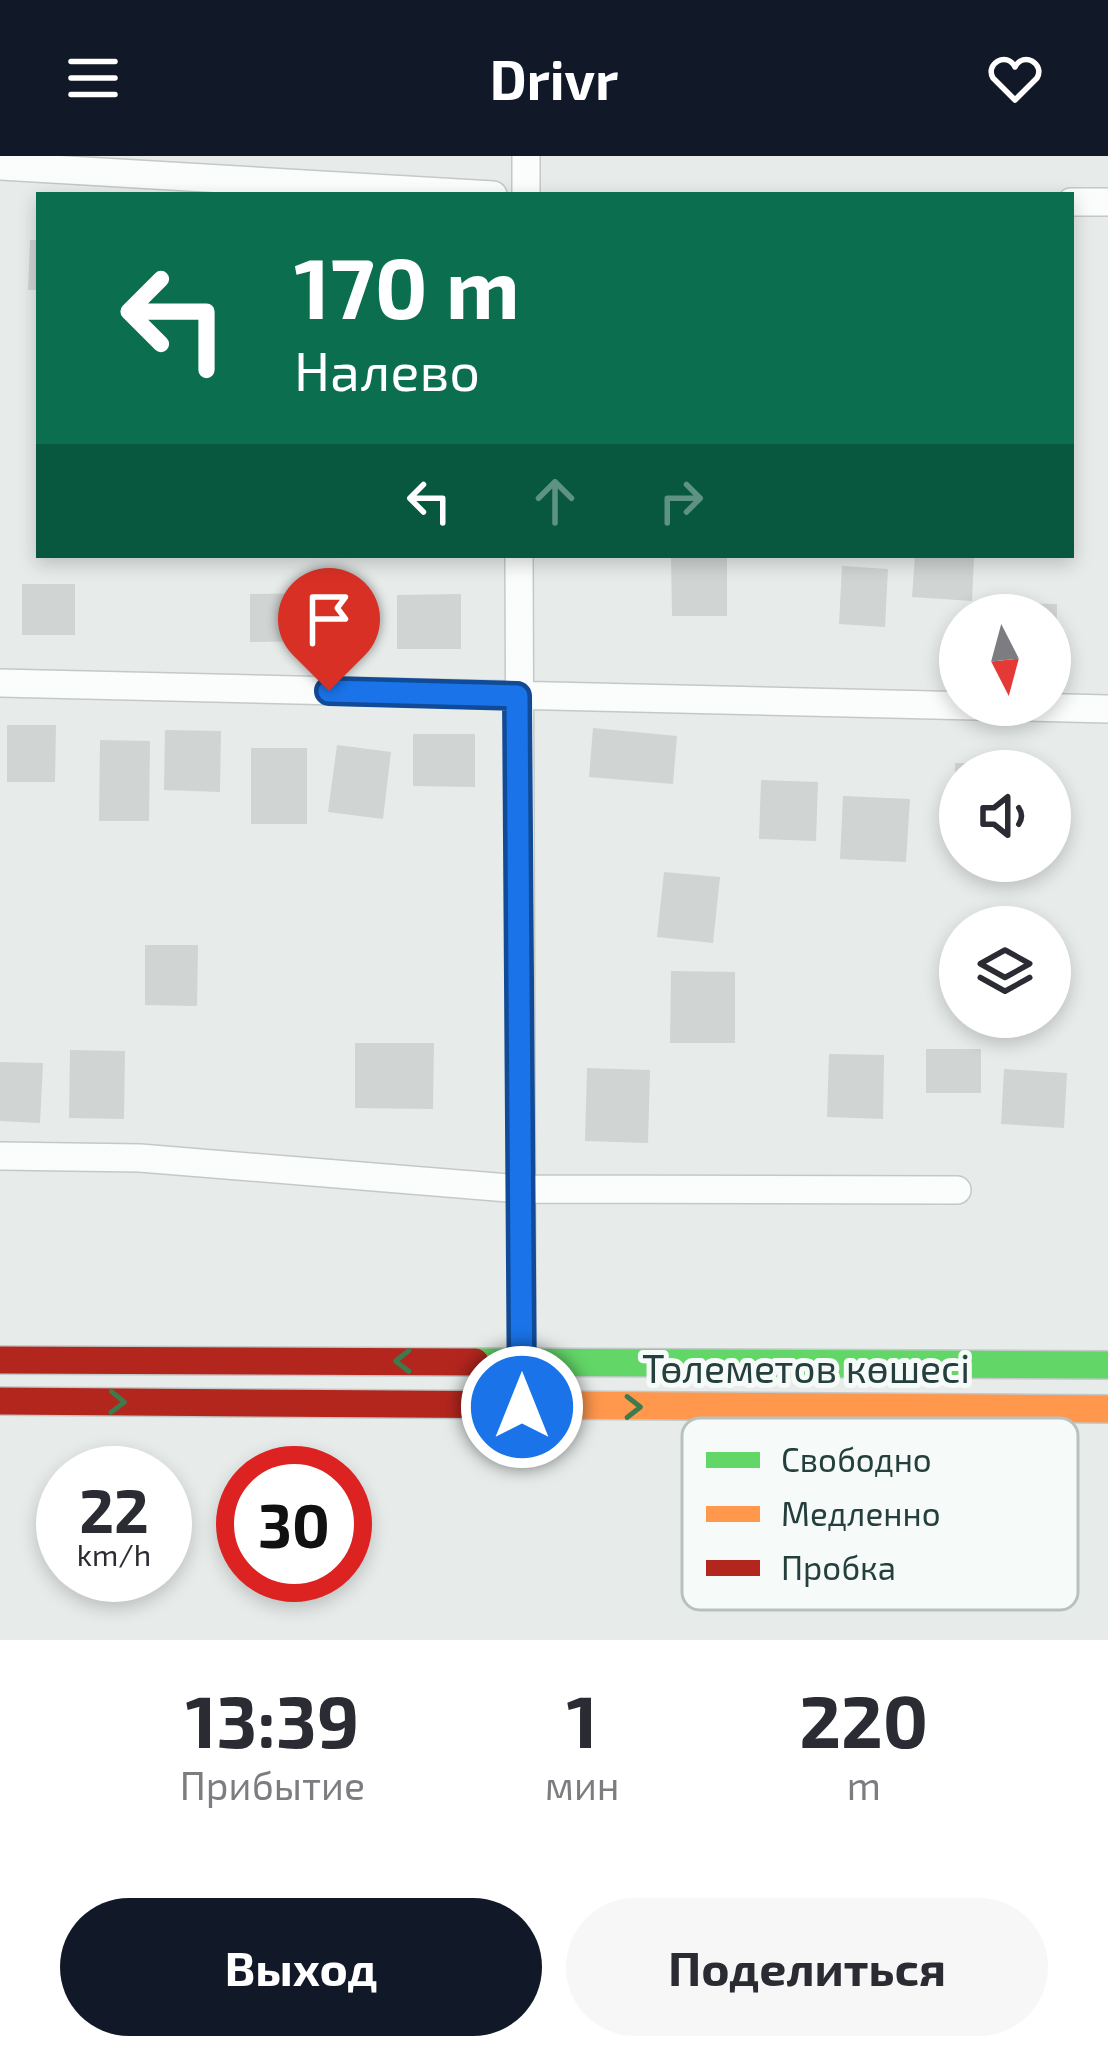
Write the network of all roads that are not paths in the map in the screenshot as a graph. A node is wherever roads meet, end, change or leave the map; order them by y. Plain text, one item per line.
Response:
1 (526, 156) edge
2 (0, 166) edge
3 (442, 192) edge
4 (526, 192) edge
5 (1074, 202) edge
6 (1108, 202) edge
7 (519, 558) edge
8 (0, 683) edge
9 (517, 696) junction
10 (1108, 709) edge
11 (0, 1156) edge
12 (521, 1189) junction
13 (957, 1190) dead end
14 (0, 1360) edge
15 (522, 1361) junction
16 (1108, 1365) edge
17 (0, 1401) edge
18 (522, 1407) junction
19 (1108, 1409) edge

1 - 4 street
2 - 3 street
5 - 6 street
7 - 9 street
8 - 9 street
9 - 10 street
9 - 12 street
11 - 12 street
12 - 13 street
12 - 15 street
15 -> 14 main road, Төлеметов көшесі
15 - 16 main road, Төлеметов көшесі
15 - 18 street
17 -> 18 main road, Төлеметов көшесі
18 -> 19 main road, Төлеметов көшесі

